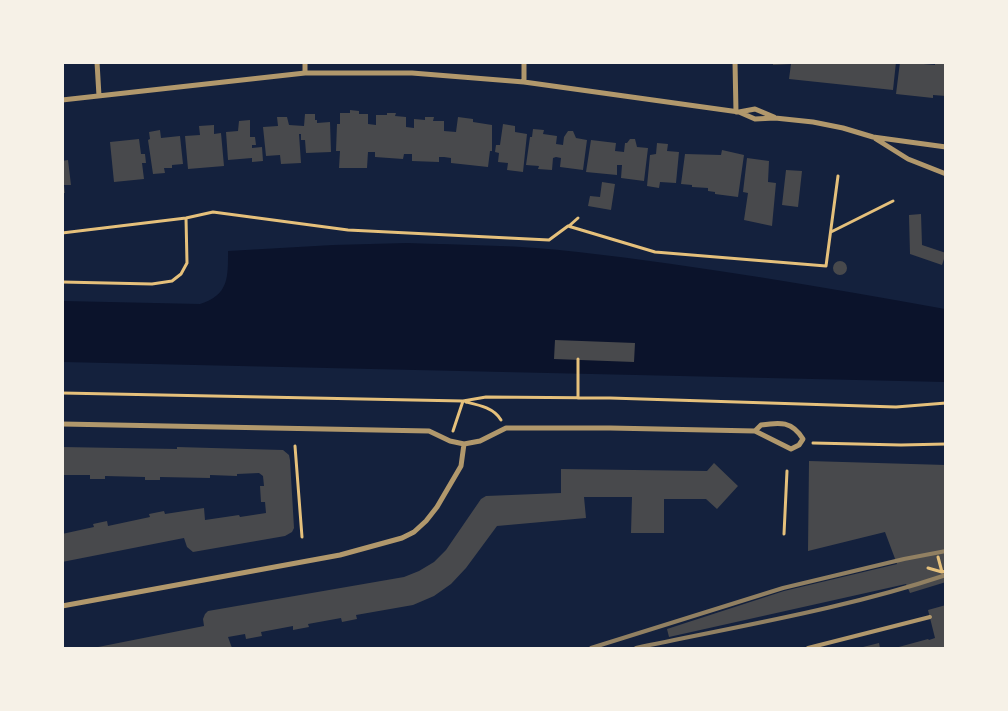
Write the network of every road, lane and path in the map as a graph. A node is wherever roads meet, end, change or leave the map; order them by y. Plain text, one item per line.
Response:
1 (97, 62) edge
2 (304, 62) edge
3 (524, 62) edge
4 (735, 62) edge
5 (305, 73) junction
6 (524, 82) junction
7 (99, 96) junction
8 (62, 100) edge
9 (737, 112) junction
10 (775, 118) junction
11 (873, 137) junction
12 (946, 147) edge
13 (946, 174) edge
14 (838, 176) dead end
15 (893, 201) dead end
16 (186, 218) junction
17 (578, 218) dead end
18 (568, 226) junction
19 (831, 232) junction
20 (62, 233) edge
21 (62, 282) edge
22 (578, 360) dead end
23 (62, 393) edge
24 (578, 398) junction
25 (463, 401) junction
26 (946, 403) edge
27 (62, 424) edge
28 (506, 428) junction
29 (453, 431) dead end
30 (755, 431) junction
31 (803, 439) junction
32 (464, 444) junction
33 (946, 444) edge
34 (295, 446) dead end
35 (787, 471) dead end
36 (784, 534) dead end
37 (302, 537) dead end
38 (938, 557) dead end
39 (928, 568) dead end
40 (944, 571) edge
41 (62, 606) edge
42 (930, 617) dead end
43 (808, 648) edge

1 - 7 street
2 - 5 street
3 - 6 street
4 - 9 street
5 - 6 street
5 - 7 street
6 - 9 street
7 - 8 street
9 - 10 street
9 - 10 street
10 - 11 street
11 - 12 street
11 - 13 street
14 - 19 path
15 - 19 path
16 - 18 path
16 - 20 path
16 - 21 path
17 - 18 path
18 - 19 path
22 - 24 path
23 - 25 path
24 - 25 path
24 - 26 path
25 - 28 path
25 - 29 path
27 - 32 street
28 - 30 street
28 - 32 street
30 - 31 street
30 - 31 street
31 - 33 path
32 - 41 street
34 - 37 path
35 - 36 path
38 - 40 path
39 - 40 path
42 - 43 lane

